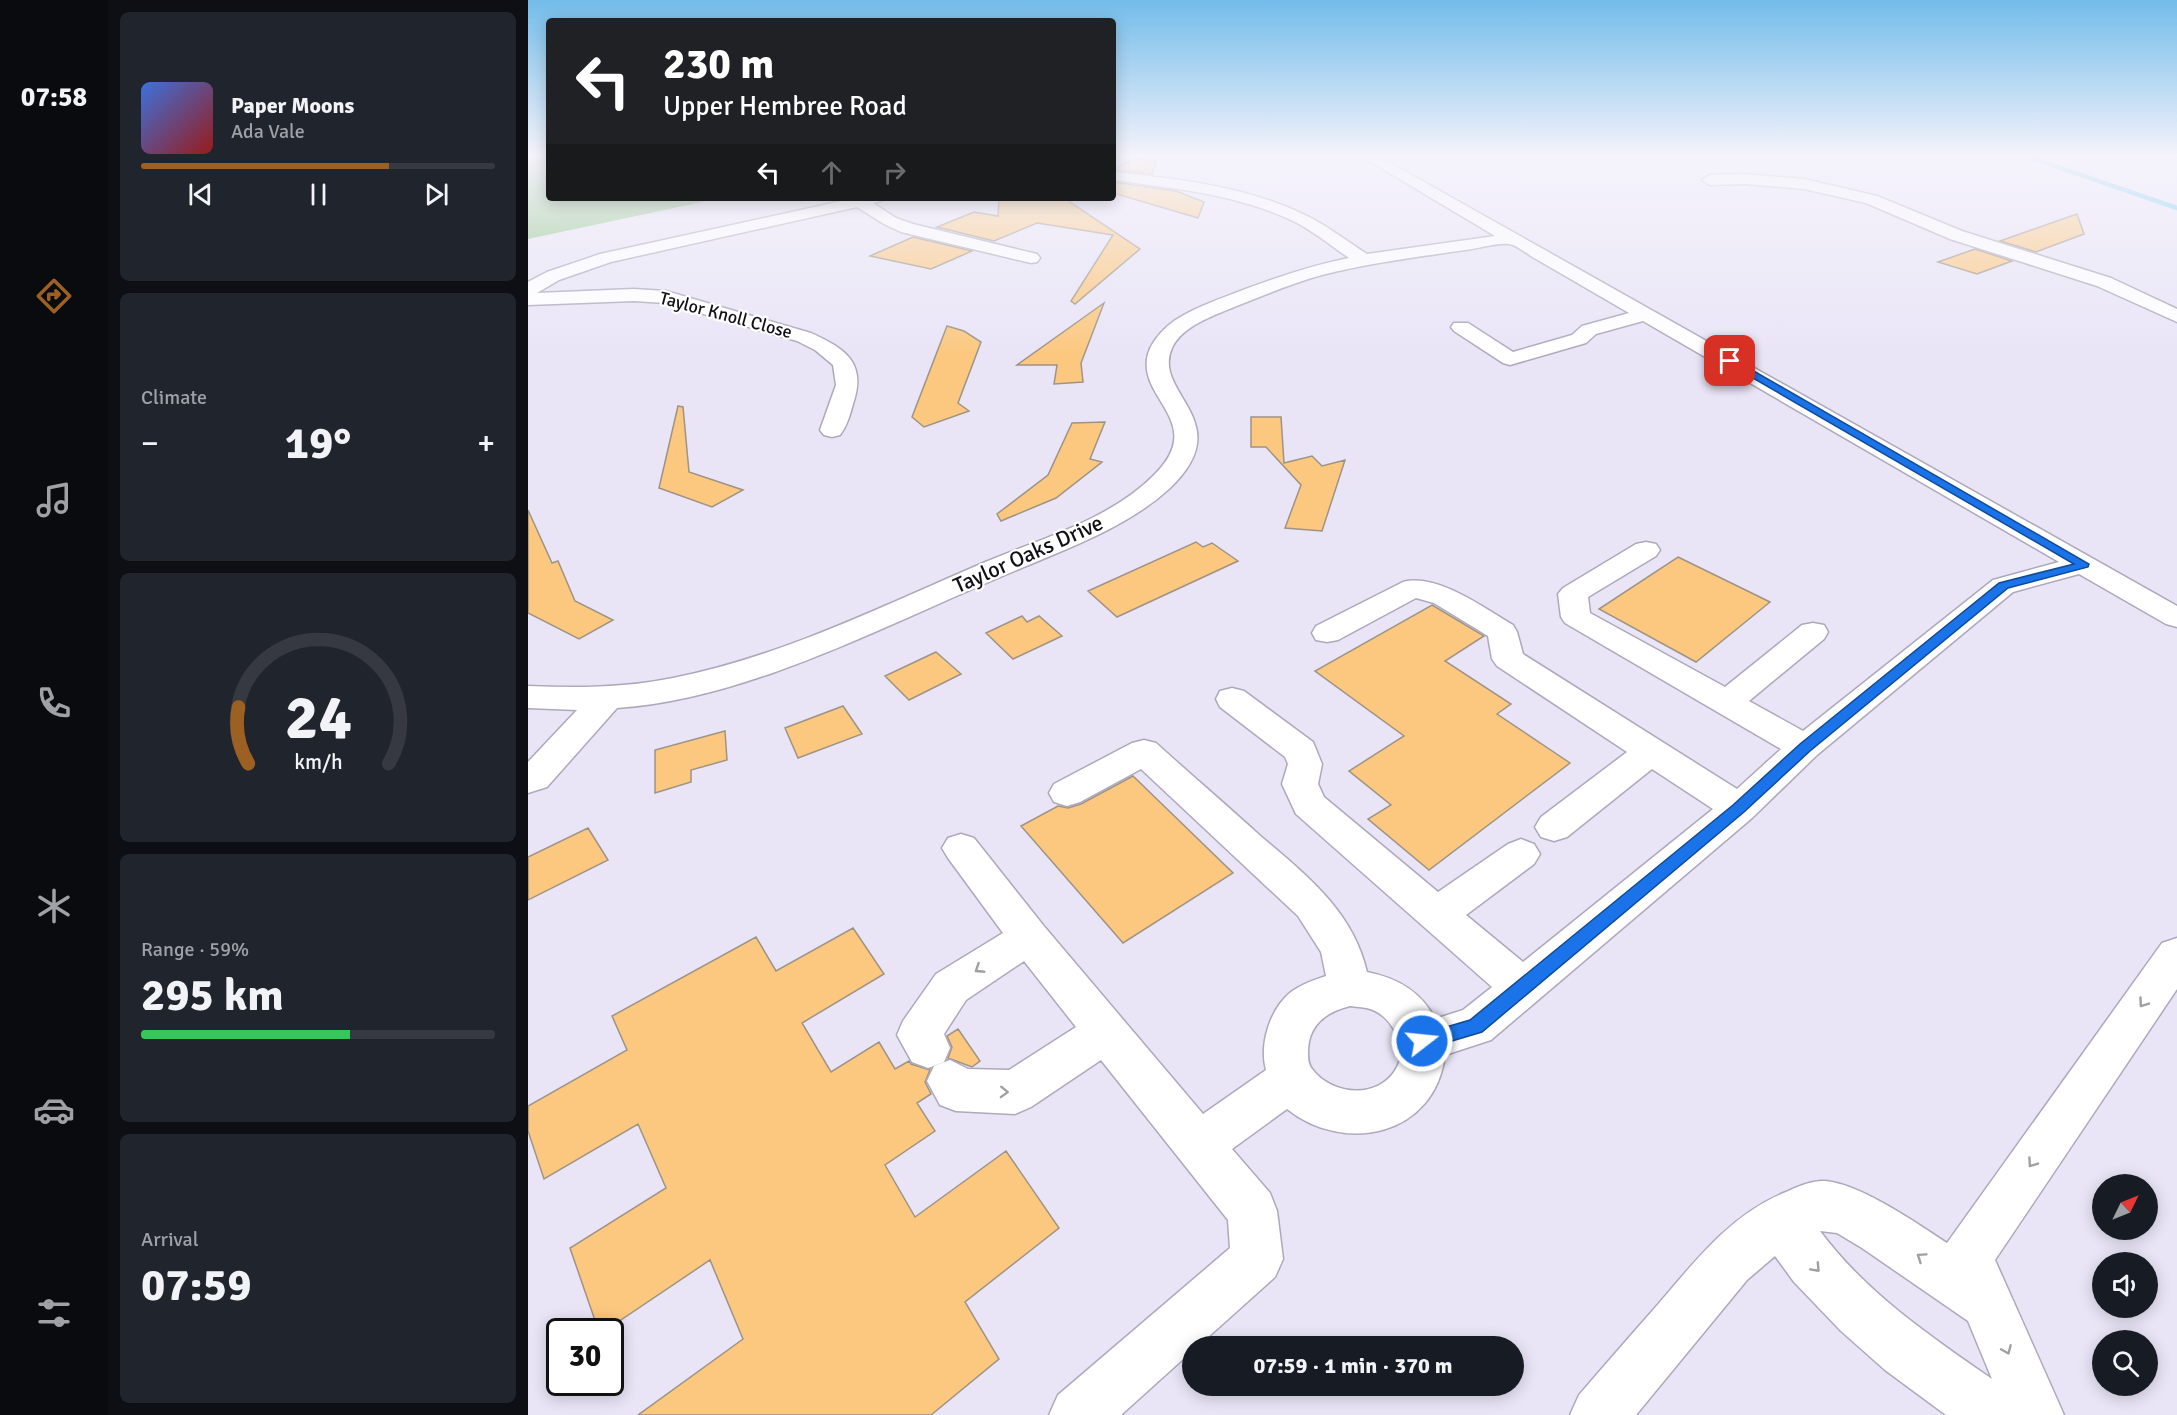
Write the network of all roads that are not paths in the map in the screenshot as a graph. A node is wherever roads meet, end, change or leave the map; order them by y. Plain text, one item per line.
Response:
1 (768, 222) edge
2 (893, 222) edge
3 (1306, 222) edge
4 (1485, 222) edge
5 (1925, 222) edge
6 (1513, 238) junction
7 (1030, 258) dead end
8 (1363, 260) junction
9 (528, 290) edge
10 (528, 299) edge
11 (1647, 314) junction
12 (2177, 316) edge
13 (1461, 327) dead end
14 (832, 430) dead end
15 (1646, 550) dead end
16 (2084, 564) junction
17 (2177, 618) edge
18 (1813, 632) dead end
19 (1327, 633) dead end
20 (528, 697) edge
21 (1232, 699) dead end
22 (605, 700) junction
23 (1726, 703) junction
24 (1805, 747) junction
25 (1651, 752) junction
26 (528, 780) edge
27 (1067, 793) dead end
28 (1739, 808) junction
29 (1554, 827) dead end
30 (961, 848) dead end
31 (1521, 854) dead end
32 (1437, 914) junction
33 (1029, 937) junction
34 (2177, 955) edge
35 (1523, 987) junction
36 (1350, 988) junction
37 (1106, 1032) junction
38 (1422, 1041) junction
39 (1292, 1078) junction
40 (1199, 1145) junction
41 (1781, 1221) junction
42 (1986, 1302) junction
43 (1078, 1415) edge
44 (1599, 1415) edge
45 (1994, 1415) edge
46 (2035, 1415) edge

1 - 9 street
2 - 7 street
3 - 8 street
4 - 6 street
5 - 12 street
6 - 8 street, Taylor Oaks Drive
6 - 11 street
8 - 22 street, Taylor Oaks Drive
10 - 14 street, Taylor Knoll Close
11 - 13 street
11 - 16 street
15 - 23 street
16 - 17 street
16 - 24 street
18 - 23 street
19 - 25 street
20 - 22 street, Taylor Oaks Drive
21 - 32 street
22 - 26 street
23 - 24 street
24 - 28 street
25 - 28 street
25 - 29 street
27 - 36 street
28 - 35 street
30 - 33 street
31 - 32 street
32 - 35 street
33 - 37 street
33 -> 37 street
34 -> 42 street
35 - 38 street
36 - 38 street
36 - 39 street
37 - 40 street
38 - 39 street
39 - 40 street
40 - 43 street
42 -> 41 street
41 - 44 street
41 -> 45 street
42 -> 46 street

